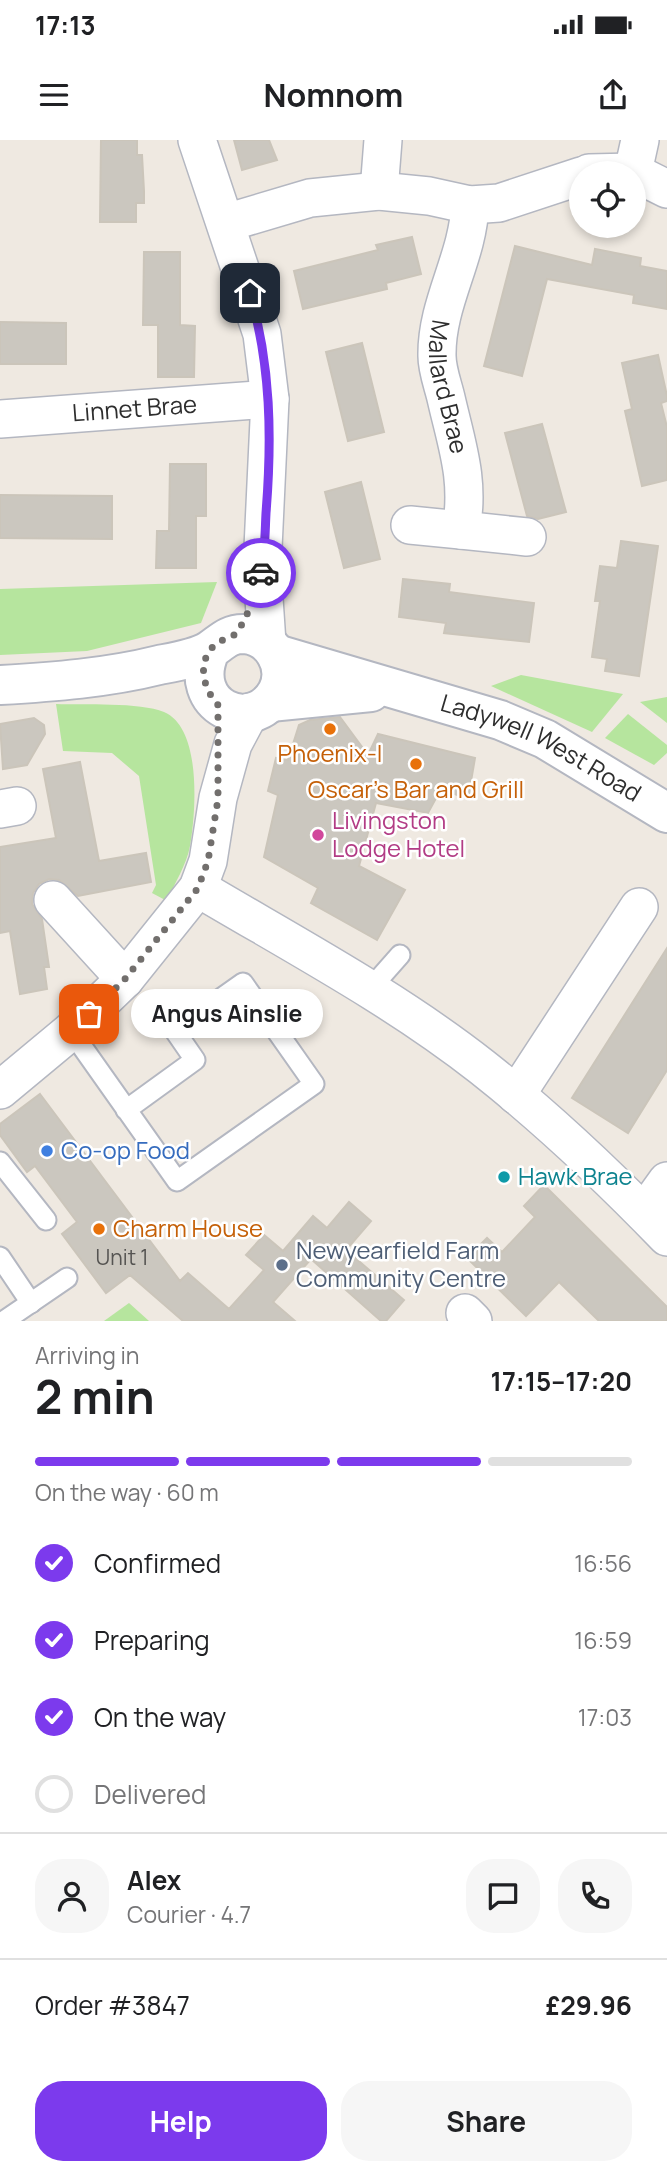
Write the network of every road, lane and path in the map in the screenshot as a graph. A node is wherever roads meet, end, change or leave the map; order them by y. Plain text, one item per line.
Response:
1 (197, 140) edge
2 (383, 140) edge
3 (636, 156) edge
4 (569, 180) edge
5 (667, 189) edge
6 (379, 191) junction
7 (470, 205) junction
8 (226, 223) junction
9 (270, 399) junction
10 (0, 419) edge
11 (410, 525) dead end
12 (461, 530) junction
13 (527, 537) dead end
14 (247, 646) junction
15 (108, 676) junction
16 (0, 685) edge
17 (408, 691) junction
18 (237, 703) junction
19 (667, 813) edge
20 (198, 888) junction
21 (53, 900) dead end
22 (639, 907) dead end
23 (400, 955) dead end
24 (125, 979) junction
25 (370, 989) junction
26 (71, 1031) junction
27 (0, 1090) edge
28 (516, 1095) junction
29 (126, 1110) junction
30 (0, 1162) edge
31 (667, 1181) edge
32 (46, 1220) dead end
33 (655, 1225) edge
34 (0, 1257) edge
35 (67, 1278) dead end
36 (31, 1303) junction
37 (4, 1321) edge

1 - 8 street
2 - 6 street
3 - 5 street
4 - 7 street
6 - 7 street
6 - 8 street
7 - 12 street, Mallard Brae
8 - 9 street
9 - 10 street, Linnet Brae
9 - 14 street
11 - 12 street
12 - 13 street
14 - 15 street, Ladywell West Road
14 - 17 street, Ladywell West Road
14 - 18 street
14 - 18 street
15 - 16 street, Ladywell West Road
15 - 18 street, Ladywell West Road
17 - 18 street, Ladywell West Road
17 - 19 street, Ladywell West Road
18 - 20 street
20 - 24 street
20 - 25 street
21 - 24 street
22 - 28 street
23 - 25 lane
24 - 26 street
25 - 28 street
26 - 27 street
26 - 29 lane
28 - 33 street
29 - 29 lane
30 - 32 lane
31 - 33 street
34 - 36 lane
35 - 36 lane
36 - 37 lane

